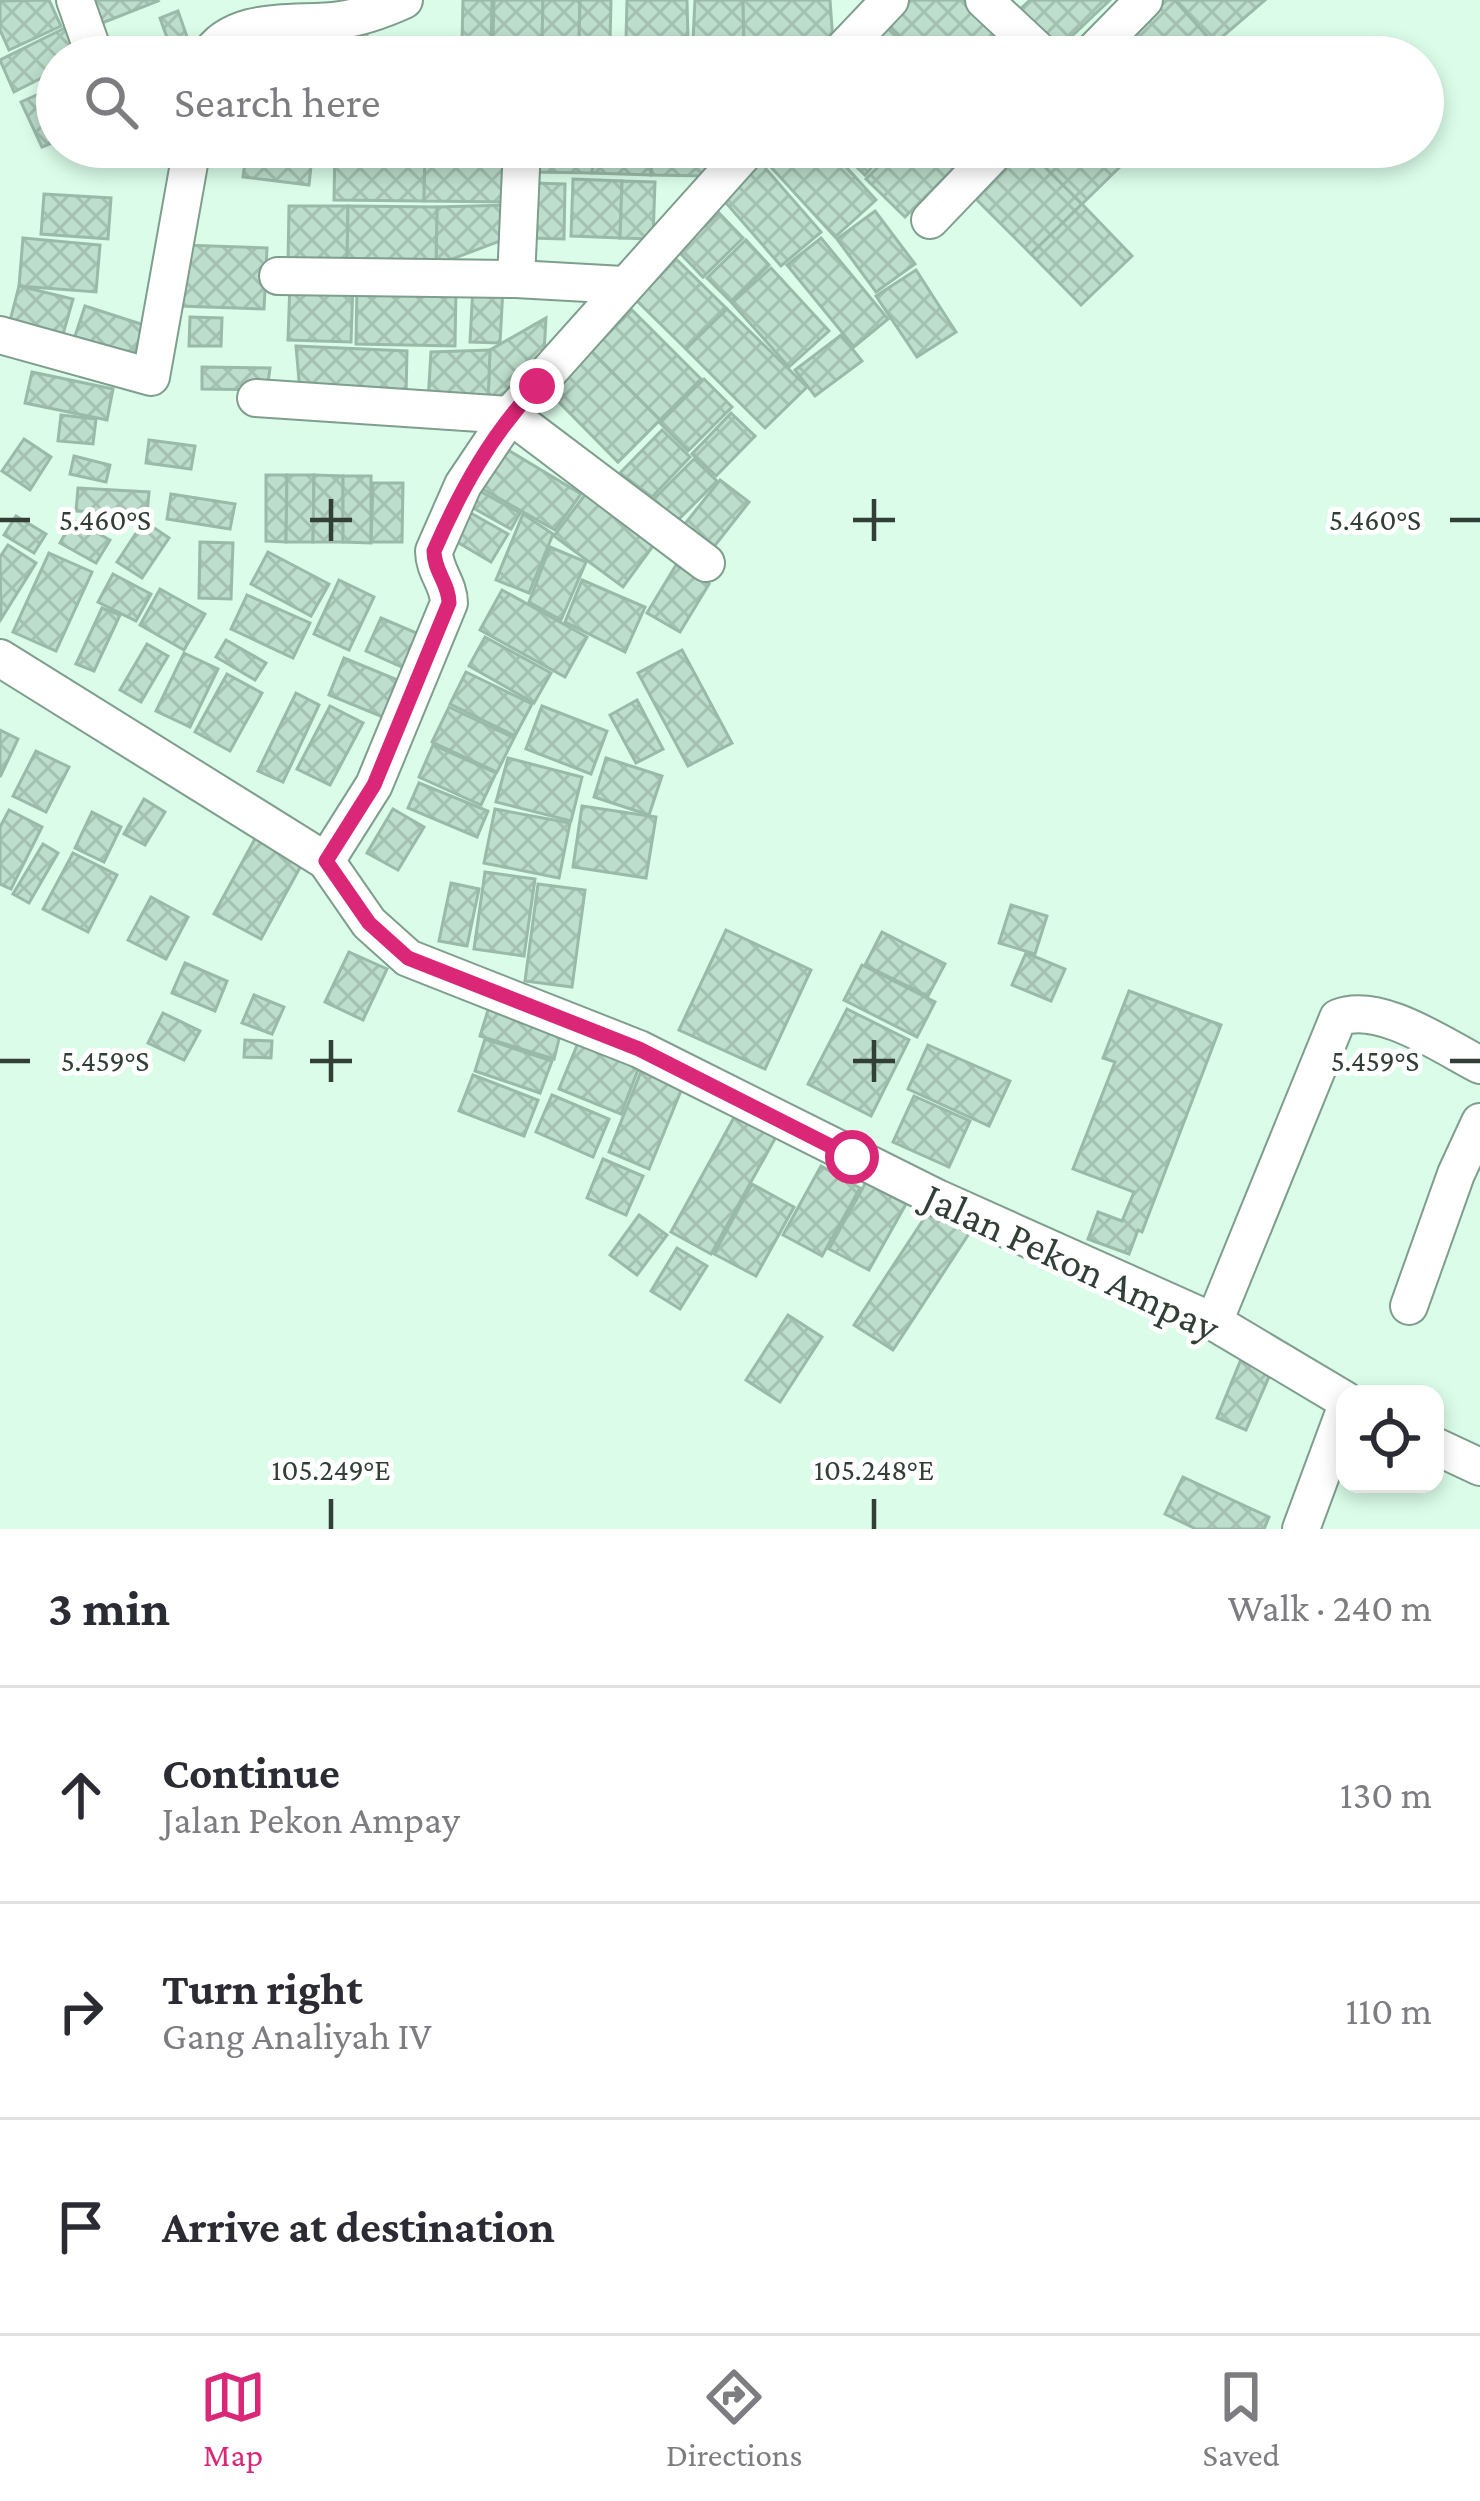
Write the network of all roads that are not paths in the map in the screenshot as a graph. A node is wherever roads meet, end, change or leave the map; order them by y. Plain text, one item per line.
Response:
1 (75, 0) edge
2 (404, 0) edge
3 (890, 0) edge
4 (984, 0) edge
5 (1144, 0) edge
6 (365, 7) edge
7 (267, 13) edge
8 (88, 36) edge
9 (229, 36) edge
10 (856, 36) edge
11 (1023, 36) edge
12 (1109, 36) edge
13 (187, 168) edge
14 (521, 168) edge
15 (731, 168) edge
16 (980, 168) edge
17 (930, 220) dead end
18 (278, 276) dead end
19 (516, 279) junction
20 (623, 285) junction
21 (0, 335) edge
22 (256, 398) dead end
23 (510, 415) junction
24 (706, 563) dead end
25 (0, 658) edge
26 (326, 861) junction
27 (1480, 1065) edge
28 (1480, 1122) edge
29 (1408, 1306) dead end
30 (1214, 1322) junction
31 (1336, 1395) edge
32 (1336, 1434) edge
33 (1444, 1450) edge
34 (1480, 1467) edge
35 (1301, 1529) edge

1 - 8 street
2 - 6 street
3 - 10 street
4 - 11 street
5 - 12 street
6 - 7 street
7 - 9 street
13 - 21 street
14 - 19 street
15 - 20 street
16 - 17 street
18 - 19 street
19 - 20 street
20 - 23 street
22 - 23 street
23 - 24 street
23 - 26 street
25 - 26 street, Jalan Pekon Ampay
26 - 30 street, Jalan Pekon Ampay
27 - 30 street
28 - 29 street
30 - 31 street, Jalan Pekon Ampay
32 - 35 street
33 - 34 street

